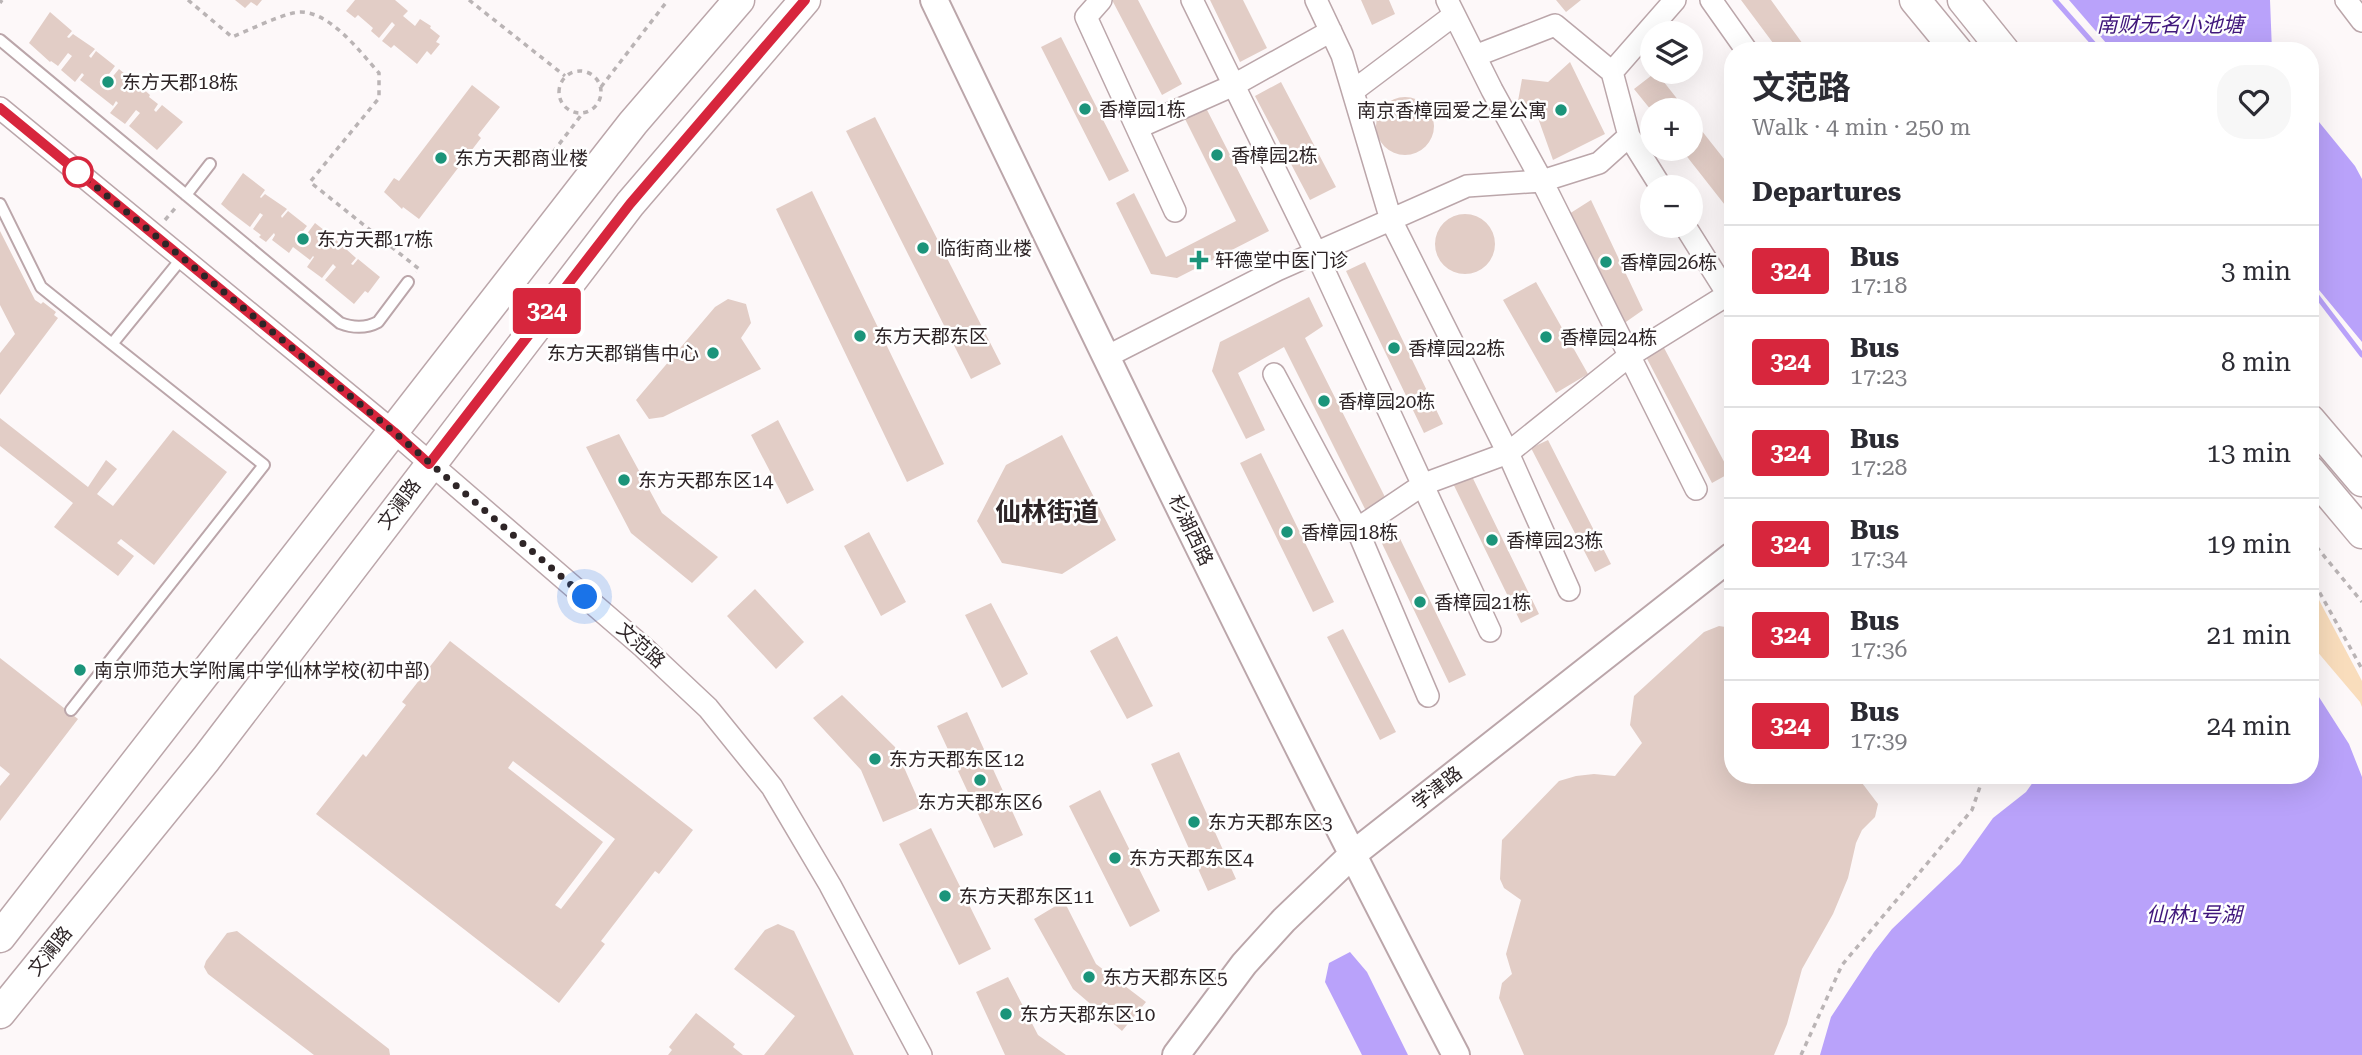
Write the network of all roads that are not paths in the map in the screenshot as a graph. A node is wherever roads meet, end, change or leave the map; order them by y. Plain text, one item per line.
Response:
1 (739, 0) edge
2 (805, 0) edge
3 (934, 0) edge
4 (1101, 0) edge
5 (1192, 0) edge
6 (1316, 0) edge
7 (1675, 0) edge
8 (1711, 0) edge
9 (1915, 0) edge
10 (1963, 0) edge
11 (2346, 0) edge
12 (1451, 7) edge
13 (2362, 21) edge
14 (1331, 31) junction
15 (0, 40) edge
16 (1741, 42) edge
17 (1950, 42) edge
18 (1997, 42) edge
19 (1475, 56) junction
20 (1612, 72) junction
21 (1234, 85) junction
22 (1353, 91) junction
23 (0, 108) edge
24 (1137, 128) junction
25 (1629, 136) junction
26 (211, 164) dead end
27 (1653, 175) edge
28 (1542, 181) junction
29 (186, 195) junction
30 (0, 204) edge
31 (1175, 211) dead end
32 (1391, 220) junction
33 (1693, 238) edge
34 (1316, 253) junction
35 (182, 258) junction
36 (408, 282) road end
37 (1724, 285) edge
38 (1724, 300) edge
39 (112, 344) junction
40 (1629, 356) junction
41 (1106, 357) junction
42 (1274, 374) dead end
43 (2319, 431) edge
44 (394, 432) junction
45 (1508, 453) junction
46 (429, 464) junction
47 (2362, 481) edge
48 (2319, 482) edge
49 (1424, 484) junction
50 (1696, 489) dead end
51 (1357, 529) junction
52 (2362, 533) edge
53 (1724, 562) edge
54 (1569, 590) dead end
55 (1490, 631) dead end
56 (1428, 696) dead end
57 (71, 710) dead end
58 (1352, 855) junction
59 (0, 937) edge
60 (0, 1013) edge
61 (921, 1055) edge
62 (1176, 1055) edge
63 (1456, 1055) edge

1 - 44 main road
2 - 46 main road, 文澜路
3 - 41 street, 杉湖西路
4 - 24 street
5 - 21 street
6 - 14 street
7 - 20 street
8 - 16 street
9 - 17 main road
10 - 18 main road
11 - 13 street
12 - 19 street
12 - 22 street
14 - 21 street
14 - 22 street
15 - 29 lane
19 - 20 street
19 - 28 street
20 - 25 street
21 - 24 street
21 - 34 street
22 - 32 street
23 - 35 street, 文范路
24 - 31 street
25 - 27 street
25 - 28 street
26 - 29 lane
28 - 32 street
28 - 40 street
29 - 36 lane
30 - 39 lane
32 - 34 street
32 - 45 street
33 - 37 street
34 - 41 street
34 - 49 street
35 - 39 lane
35 - 44 street, 文范路
38 - 40 street
39 - 57 lane
40 - 45 street
40 - 50 street
41 - 58 street, 杉湖西路
42 - 51 street
43 - 47 main road
44 - 46 street, 文范路
44 - 59 main road
45 - 49 street
45 - 54 street
46 - 60 main road, 文澜路
46 - 61 street, 文范路
48 - 52 main road
49 - 51 street
49 - 55 street
51 - 56 street
53 - 58 street, 学津路
58 - 62 street, 学津路
58 - 63 street, 杉湖西路

